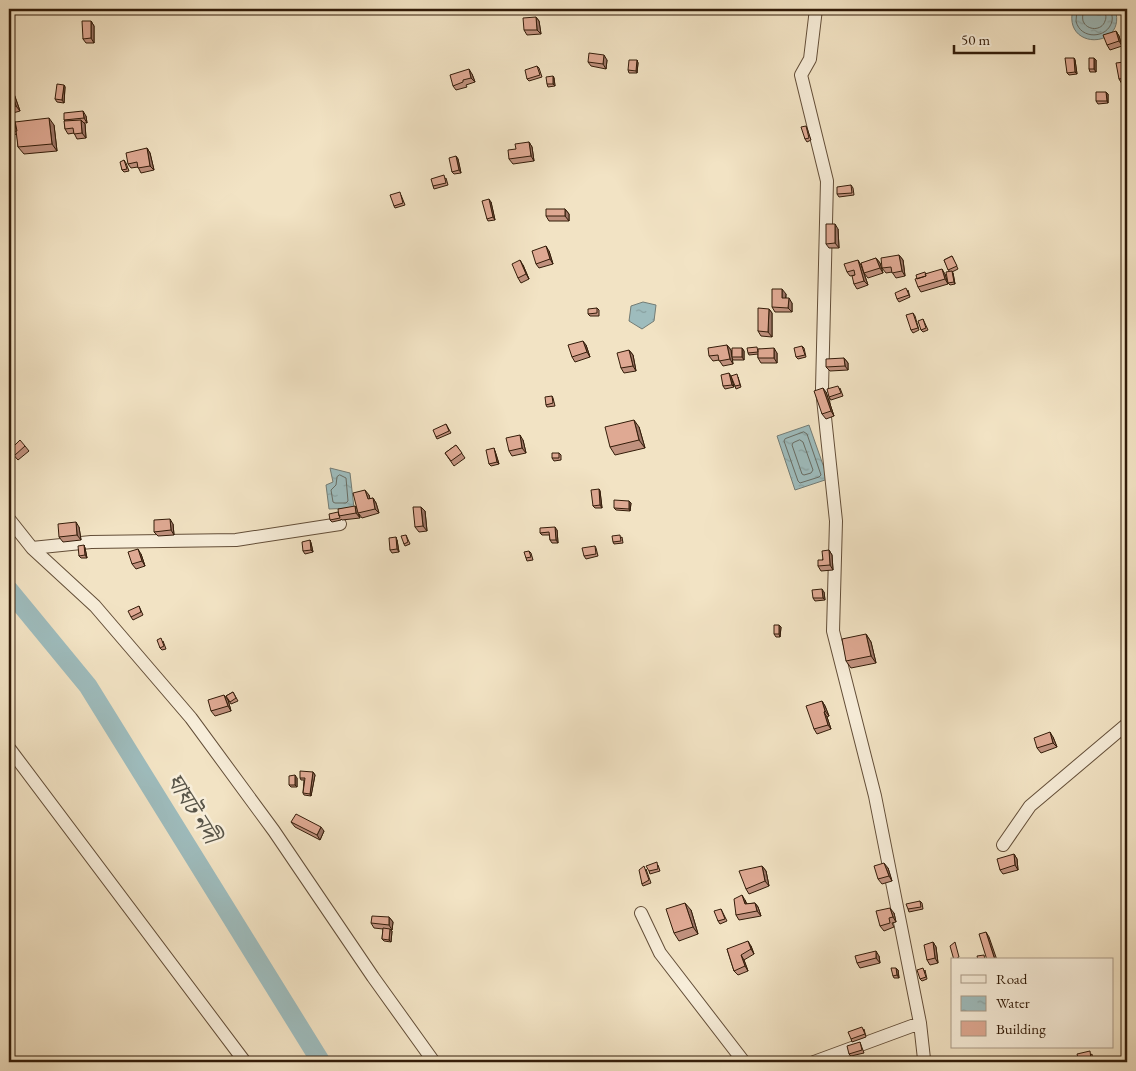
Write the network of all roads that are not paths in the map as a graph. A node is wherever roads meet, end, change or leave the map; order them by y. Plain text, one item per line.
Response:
1 (816, 9) edge
2 (9, 519) edge
3 (340, 524) dead end
4 (32, 548) junction
5 (1127, 724) edge
6 (9, 748) edge
7 (1003, 845) dead end
8 (641, 913) dead end
9 (920, 1023) junction
10 (245, 1062) edge
11 (434, 1062) edge
12 (744, 1062) edge
13 (814, 1062) edge
14 (926, 1062) edge

1 - 9 street
2 - 4 street
3 - 4 street
4 - 11 street
5 - 7 street
6 - 10 street
8 - 12 street
9 - 13 street
9 - 14 street

